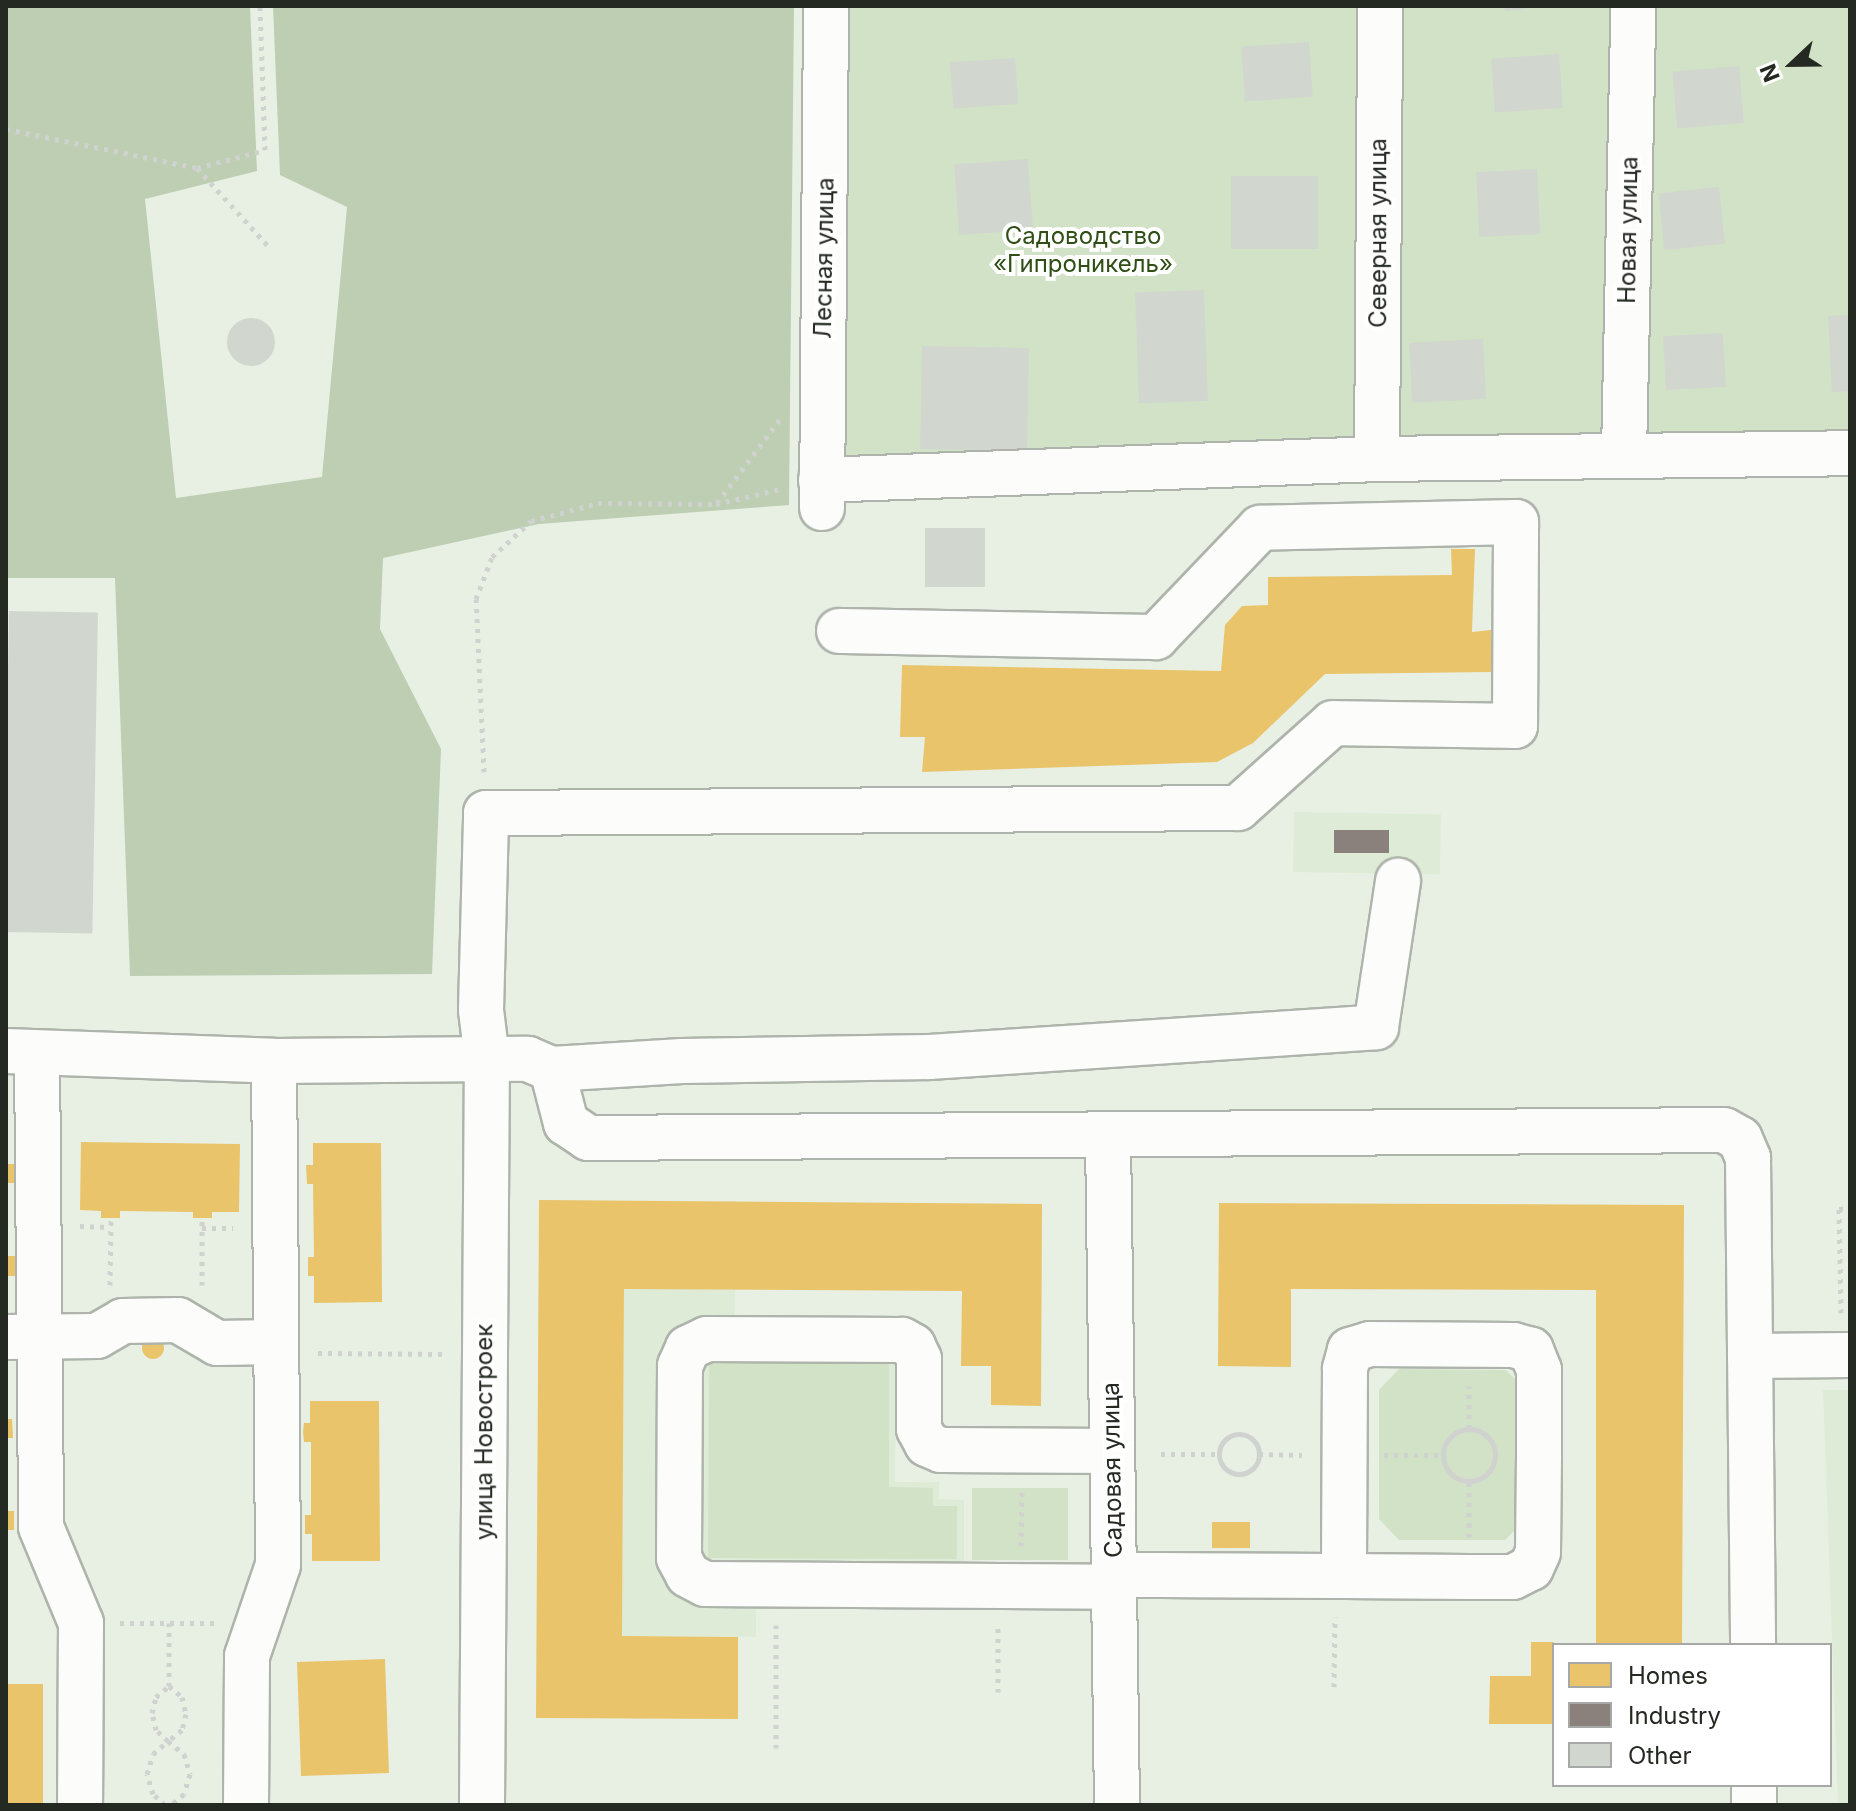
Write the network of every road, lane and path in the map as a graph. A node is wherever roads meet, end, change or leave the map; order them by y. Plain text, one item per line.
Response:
1 (260, 6) edge
2 (826, 6) edge
3 (1380, 6) edge
4 (1633, 6) edge
5 (6, 129) edge
6 (197, 168) junction
7 (270, 248) dead end
8 (823, 362) junction
9 (1850, 453) edge
10 (1624, 454) junction
11 (1377, 459) junction
12 (821, 495) junction
13 (716, 504) junction
14 (839, 631) dead end
15 (486, 813) junction
16 (1398, 881) dead end
17 (21, 1052) edge
18 (487, 1059) junction
19 (274, 1061) junction
20 (552, 1069) junction
21 (1108, 1136) junction
22 (1850, 1208) edge
23 (111, 1218) dead end
24 (202, 1218) dead end
25 (110, 1328) junction
26 (201, 1333) junction
27 (22, 1336) edge
28 (276, 1348) junction
29 (407, 1354) dead end
30 (1846, 1355) edge
31 (1750, 1356) junction
32 (1022, 1451) junction
33 (1112, 1451) junction
34 (1161, 1454) dead end
35 (1219, 1454) junction
36 (1469, 1482) junction
37 (1340, 1576) junction
38 (1469, 1577) junction
39 (1113, 1581) junction
40 (776, 1584) junction
41 (1010, 1586) junction
42 (259, 1622) junction
43 (81, 1623) junction
44 (169, 1623) junction
45 (1753, 1643) edge
46 (169, 1686) junction
47 (1334, 1687) dead end
48 (998, 1692) dead end
49 (168, 1741) junction
50 (776, 1748) dead end
51 (80, 1805) edge
52 (165, 1805) edge
53 (171, 1805) edge
54 (246, 1805) edge
55 (482, 1805) edge
56 (1117, 1805) edge

1 - 6 path
2 - 8 street, Лесная улица
3 - 11 street, Северная улица
4 - 10 street, Новая улица
5 - 6 path
6 - 7 path
8 - 12 street, Лесная улица
8 - 13 path
9 - 10 street
10 - 11 street
11 - 12 street
12 - 13 path
13 - 15 path
14 - 15 street
15 - 18 street, улица Новостроек
16 - 20 street
17 - 19 street
17 - 27 street
18 - 19 street
18 - 20 street
18 - 55 street, улица Новостроек
19 - 28 street
20 - 21 street
21 - 31 street
21 - 33 street, Садовая улица
22 - 30 path
23 - 25 path
24 - 26 path
25 - 26 street
25 - 27 street
26 - 28 street
27 - 43 street
28 - 29 path
28 - 42 street
30 - 31 street
31 - 45 street
32 - 33 street
32 - 40 street
32 - 41 path
33 - 39 street, Садовая улица
34 - 35 path
35 - 35 path
36 - 36 path
36 - 38 path
37 - 38 street
37 - 38 street
37 - 39 street
37 - 47 path
39 - 41 street
39 - 56 street, Садовая улица
40 - 41 street
40 - 50 path
41 - 48 path
42 - 44 path
42 - 54 street
43 - 44 path
43 - 51 street
44 - 46 path
46 - 49 path
46 - 49 path
49 - 52 path
49 - 53 path

